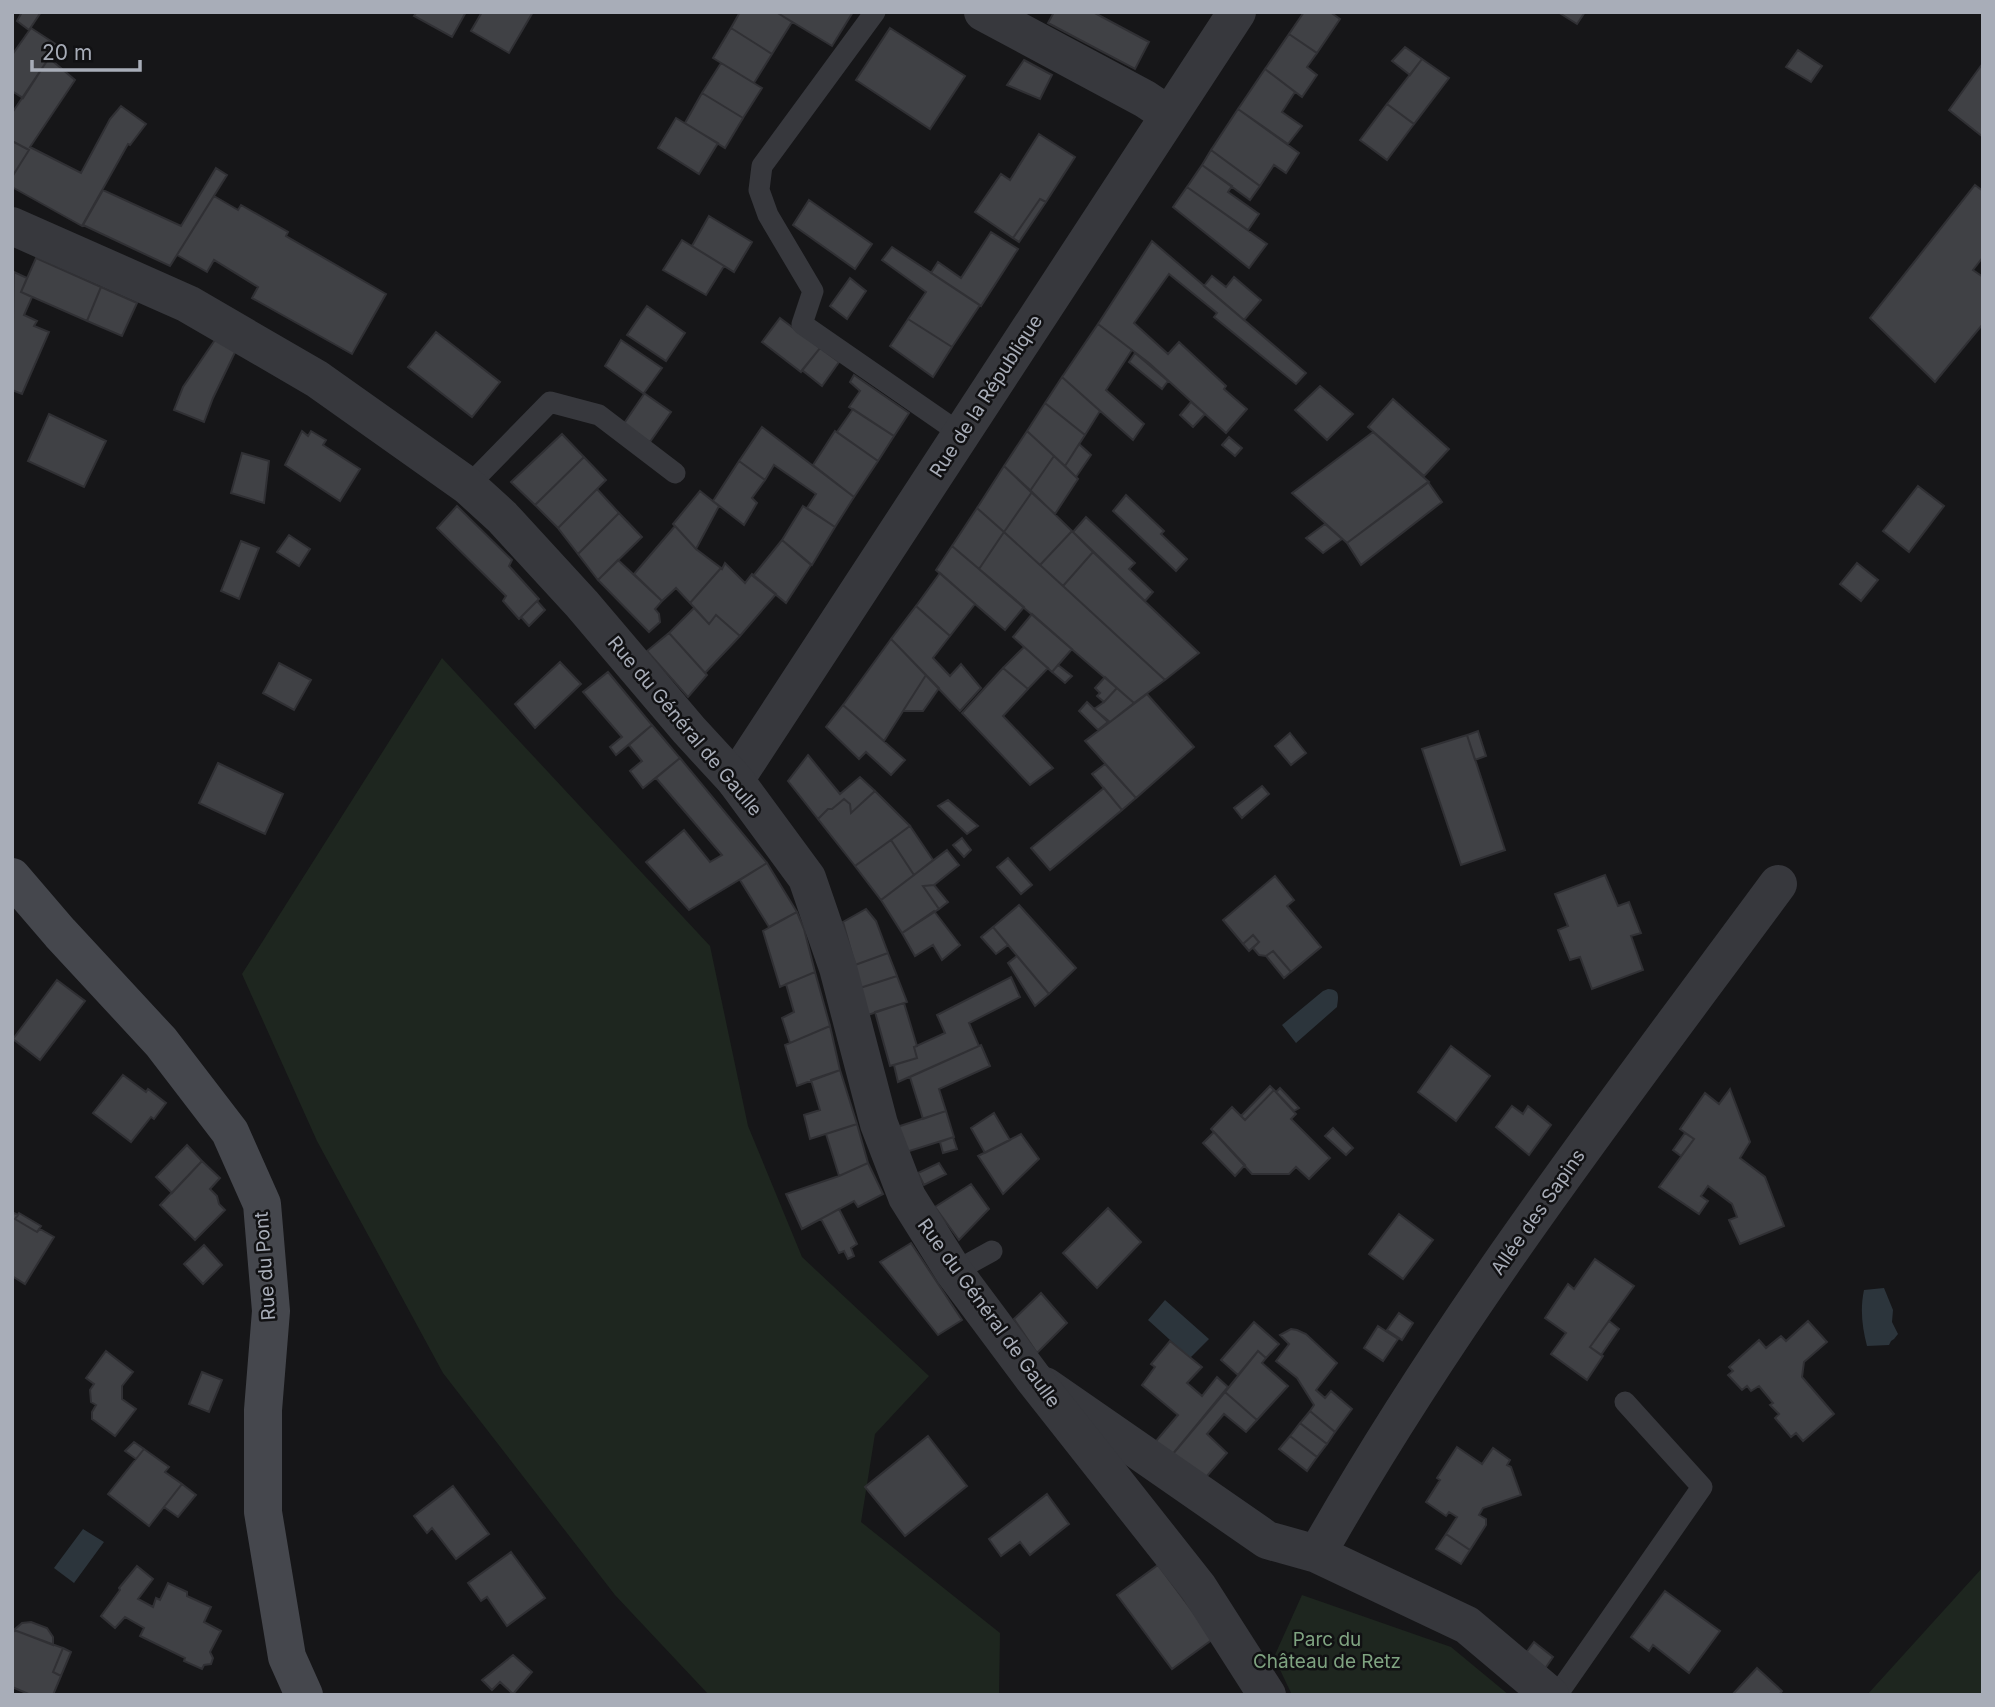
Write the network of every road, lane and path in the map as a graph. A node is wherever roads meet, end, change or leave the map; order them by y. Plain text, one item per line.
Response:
1 (875, 12) edge
2 (983, 12) edge
3 (1237, 12) edge
4 (1169, 115) junction
5 (12, 226) edge
6 (961, 434) junction
7 (675, 473) dead end
8 (468, 486) junction
9 (735, 779) junction
10 (12, 877) edge
11 (1778, 884) dead end
12 (992, 1251) dead end
13 (954, 1272) junction
14 (1033, 1378) junction
15 (1625, 1402) dead end
16 (1317, 1554) junction
17 (304, 1695) edge
18 (1267, 1695) edge
19 (1550, 1695) edge
20 (1557, 1695) edge

1 - 6 lane
2 - 4 street
3 - 4 street, Rue de la République
4 - 6 street, Rue de la République
5 - 8 street, Rue du Général de Gaulle
6 - 9 street, Rue de la République
7 - 8 lane
8 - 9 street, Rue du Général de Gaulle
9 - 13 street, Rue du Général de Gaulle
10 - 17 main road, Rue du Pont
11 - 16 street, Allée des Sapins
12 - 13 lane
13 - 14 street, Rue du Général de Gaulle
14 - 16 street
14 - 18 street, Rue du Général de Gaulle
15 - 20 lane
16 - 19 street

